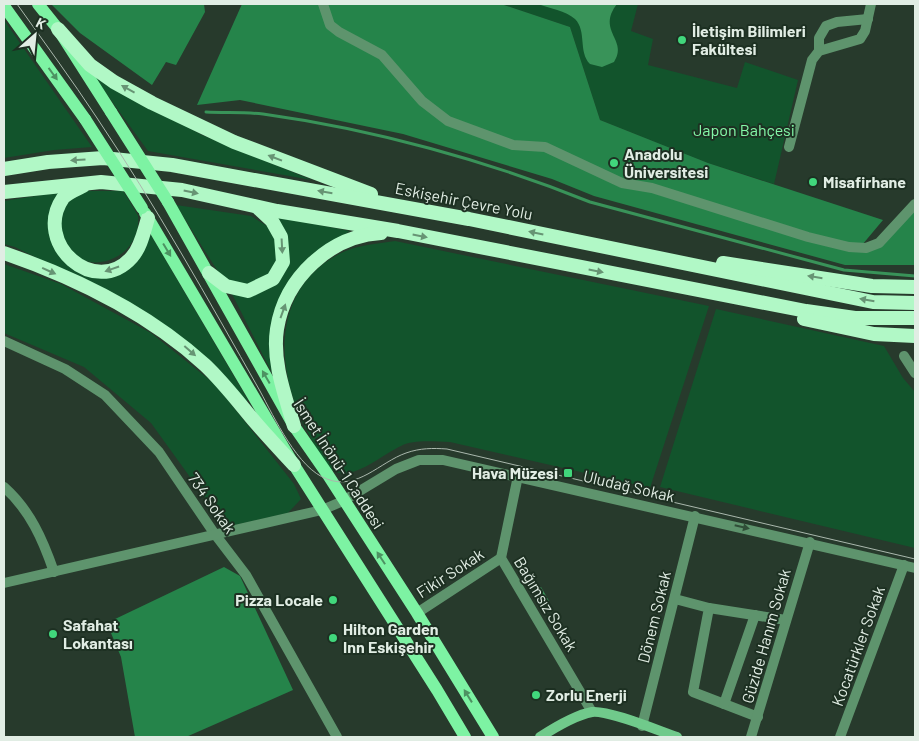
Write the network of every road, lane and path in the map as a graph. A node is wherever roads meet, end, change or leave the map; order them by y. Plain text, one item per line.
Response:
1 (38, 4) edge
2 (323, 4) edge
3 (871, 4) edge
4 (4, 6) edge
5 (868, 19) junction
6 (58, 29) junction
7 (819, 51) junction
8 (789, 147) dead end
9 (4, 169) edge
10 (86, 183) junction
11 (4, 192) edge
12 (915, 204) edge
13 (402, 206) junction
14 (257, 207) junction
15 (145, 213) junction
16 (398, 232) junction
17 (565, 239) junction
18 (4, 253) edge
19 (209, 273) junction
20 (915, 287) edge
21 (695, 290) junction
22 (915, 303) edge
23 (915, 318) edge
24 (915, 336) edge
25 (4, 341) edge
26 (904, 356) dead end
27 (915, 373) edge
28 (294, 426) junction
29 (294, 465) junction
30 (518, 476) junction
31 (4, 487) edge
32 (343, 501) junction
33 (322, 510) junction
34 (695, 516) junction
35 (214, 533) junction
36 (810, 542) junction
37 (501, 558) junction
38 (904, 565) junction
39 (915, 568) edge
40 (54, 572) junction
41 (4, 583) edge
42 (675, 599) junction
43 (709, 608) junction
44 (417, 613) junction
45 (754, 615) junction
46 (786, 620) junction
47 (724, 704) junction
48 (592, 712) junction
49 (758, 717) junction
50 (642, 726) junction
51 (337, 737) edge
52 (464, 737) edge
53 (493, 737) edge
54 (540, 737) edge
55 (677, 737) edge
56 (751, 737) edge
57 (840, 737) edge

1 - 6 main road, İsmet İnönü-1 Caddesi
2 - 12 street
3 - 5 street
4 -> 15 main road, bridge
5 - 7 street
5 - 7 street
13 -> 6 highway
6 - 19 main road, İsmet İnönü-1 Caddesi, bridge
7 - 8 street
13 -> 9 highway, Eskişehir Çevre Yolu
10 - 11 highway
10 -> 14 highway
15 -> 10 highway
17 -> 13 highway, Eskişehir Çevre Yolu
14 - 16 highway
14 -> 19 highway
15 -> 29 main road
16 -> 21 highway
28 -> 16 highway
20 -> 17 highway
22 -> 17 highway, Eskişehir Çevre Yolu
18 -> 29 highway
28 -> 19 main road, İsmet İnönü-1 Caddesi
21 - 23 highway
21 - 24 highway
25 - 35 street, 734 Sokak
26 - 27 street
28 - 32 main road, İsmet İnönü-1 Caddesi
29 - 33 main road
30 - 32 street, Uludağ Sokak
30 - 34 street, Uludağ Sokak
30 - 37 street, Bağımsız Sokak
31 - 40 street
32 - 33 street, Uludağ Sokak
44 -> 32 main road, İsmet İnönü-1 Caddesi
33 - 35 street, Uludağ Sokak
33 - 52 main road
34 -> 36 street, Uludağ Sokak
34 - 42 street, Dönem Sokak
35 - 40 street, Uludağ Sokak
35 - 51 street, 734 Sokak
36 - 38 street, Uludağ Sokak
36 - 46 street, Güzide Hanım Sokak
37 - 44 street, Fikir Sokak
37 - 48 street, Bağımsız Sokak
38 - 39 street, Uludağ Sokak
38 - 57 street, Kocatürkler Sokak
40 - 41 street, Uludağ Sokak
42 - 43 street
42 - 50 street, Dönem Sokak
43 - 45 street
43 - 47 street
53 -> 44 main road, İsmet İnönü-1 Caddesi
45 - 46 street
45 - 47 street
46 - 49 street, Güzide Hanım Sokak
47 - 49 street
48 - 50 main road
48 - 54 main road
49 - 56 street, Güzide Hanım Sokak
50 - 55 main road

